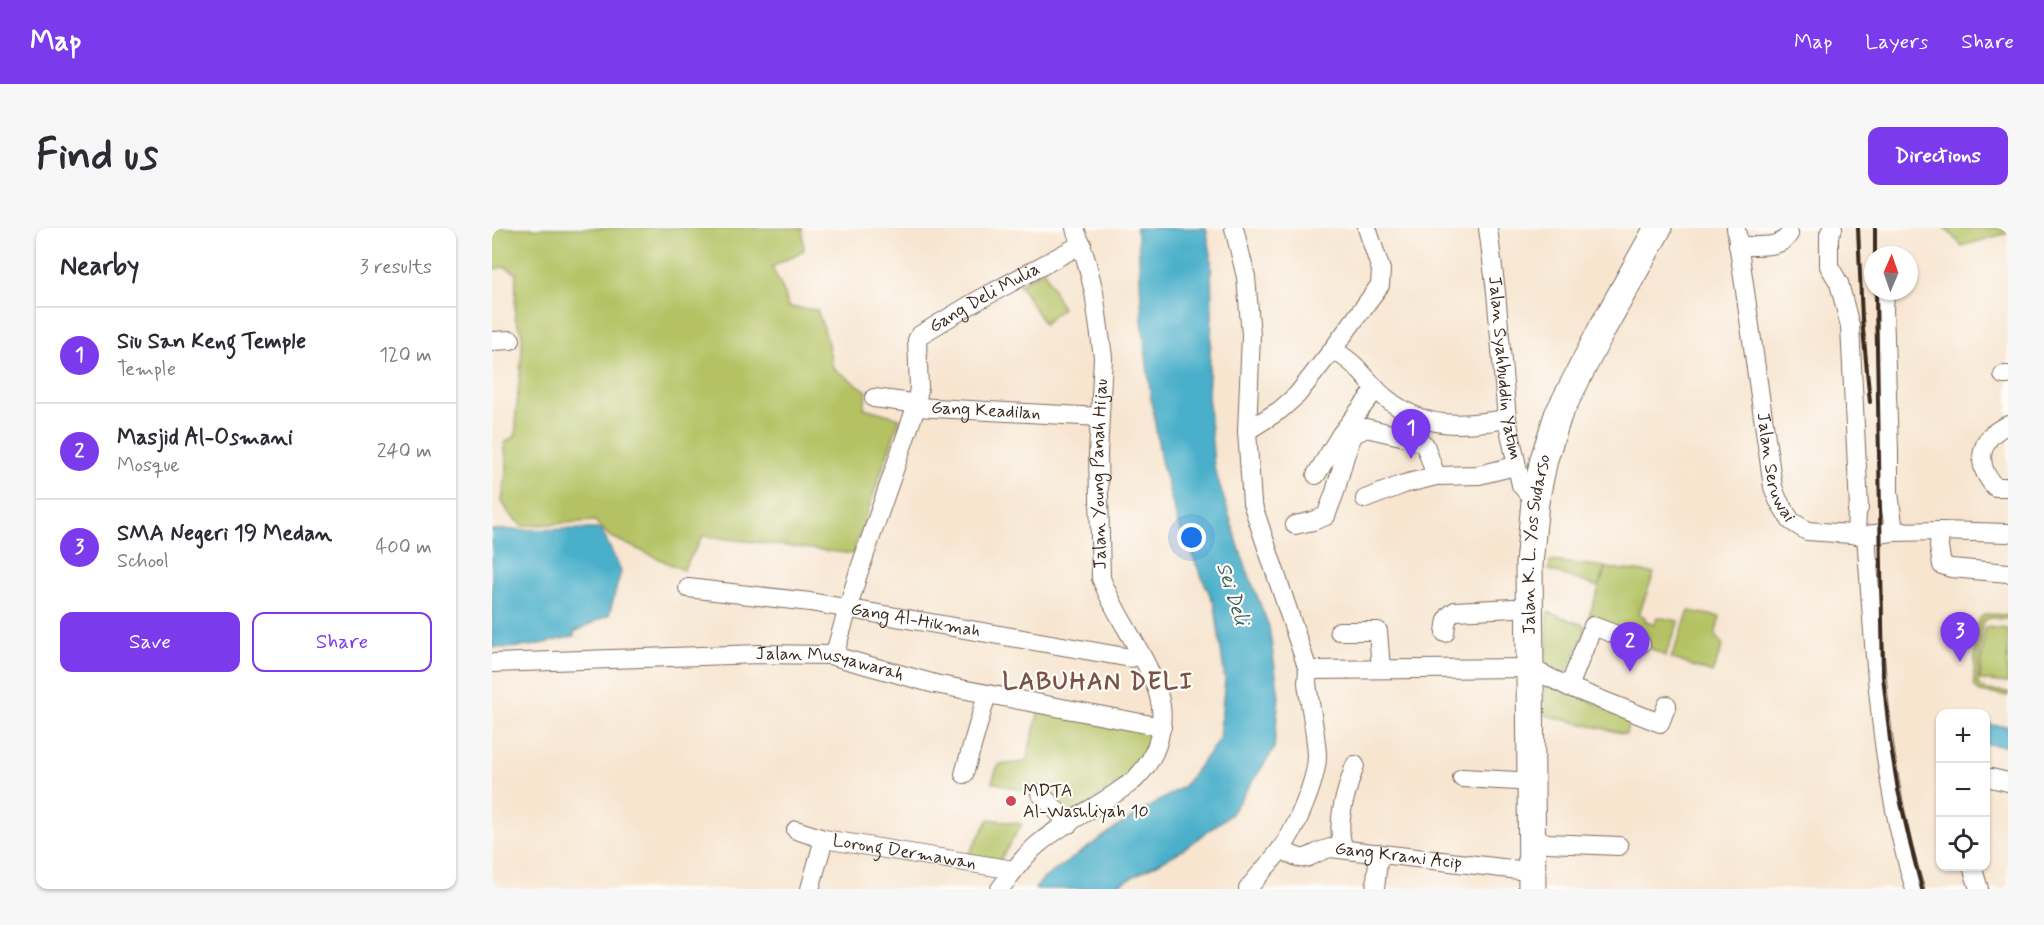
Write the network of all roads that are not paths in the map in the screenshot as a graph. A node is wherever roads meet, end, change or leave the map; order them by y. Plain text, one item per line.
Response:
1 (1234, 228) edge
2 (1367, 228) edge
3 (1488, 228) edge
4 (1638, 228) edge
5 (1658, 228) edge
6 (1833, 228) edge
7 (1789, 234) dead end
8 (1078, 236) edge
9 (1737, 237) edge
10 (1885, 300) edge
11 (511, 340) dead end
12 (492, 341) edge
13 (1333, 349) junction
14 (1376, 389) junction
15 (874, 398) dead end
16 (916, 407) junction
17 (1100, 417) junction
18 (1507, 419) junction
19 (2008, 425) edge
20 (1247, 431) junction
21 (1316, 475) dead end
22 (1436, 476) junction
23 (1524, 484) junction
24 (2008, 487) edge
25 (1365, 499) dead end
26 (1296, 525) dead end
27 (1940, 531) junction
28 (1894, 532) junction
29 (2008, 533) edge
30 (1861, 535) junction
31 (2008, 573) edge
32 (688, 588) dead end
33 (1514, 608) junction
34 (849, 609) junction
35 (1339, 631) dead end
36 (1445, 633) dead end
37 (1641, 645) dead end
38 (1141, 655) junction
39 (834, 656) junction
40 (492, 663) edge
41 (1523, 668) junction
42 (1381, 669) junction
43 (1308, 670) junction
44 (1569, 687) junction
45 (987, 694) junction
46 (1667, 705) dead end
47 (1162, 728) junction
48 (1354, 765) dead end
49 (964, 774) dead end
50 (1462, 778) dead end
51 (1990, 778) edge
52 (1517, 781) junction
53 (2008, 782) edge
54 (1040, 793) dead end
55 (1069, 824) junction
56 (796, 830) dead end
57 (1532, 836) junction
58 (824, 839) junction
59 (1619, 846) dead end
60 (1281, 849) junction
61 (1344, 849) junction
62 (1379, 853) junction
63 (1014, 870) junction
64 (1973, 871) edge
65 (1524, 883) edge
66 (810, 889) edge
67 (1000, 889) edge
68 (1248, 889) edge
69 (1375, 889) edge
70 (1915, 889) edge
71 (1980, 889) edge

1 - 20 street
2 - 13 street
3 - 18 street, Jalan Syahbuddin Yatim
4 - 23 highway, Jalan K. L. Yos Sudarso
5 - 23 highway, Jalan K. L. Yos Sudarso
6 - 30 street
7 - 9 street
8 - 16 street, Gang Deli Mulia
8 - 17 street, Jalan Young Panah Hijau
9 - 30 street, Jalan Seruwai
10 - 28 street
11 - 12 street
13 - 14 street
13 - 20 street
14 - 18 street
14 - 21 street
15 - 16 street, Gang Keadilan
16 - 17 street, Gang Keadilan
16 - 34 street
17 - 38 street, Jalan Young Panah Hijau
18 - 23 street, Jalan Syahbuddin Yatim
19 - 24 street
20 - 43 street
22 - 23 street
22 - 25 street
22 - 26 street
23 - 33 highway, Jalan K. L. Yos Sudarso
23 - 41 highway, Jalan K. L. Yos Sudarso
27 - 28 street, Jalan Seruwai
27 - 29 street, Jalan Seruwai
27 - 31 street
28 - 30 street, Jalan Seruwai
30 - 70 street
32 - 34 street, Gang Al-Hikmah
33 - 36 street
33 - 41 highway, Jalan K. L. Yos Sudarso
34 - 38 street, Gang Al-Hikmah
34 - 39 street
35 - 42 street
37 - 44 street
38 - 47 street, Jalan Young Panah Hijau
39 - 40 street, Jalan Musyawarah
39 - 45 street, Jalan Musyawarah
41 - 42 street
41 - 44 street
41 - 52 highway, Jalan K. L. Yos Sudarso
41 - 57 highway, Jalan K. L. Yos Sudarso
42 - 43 street
43 - 60 street
44 - 46 street
45 - 47 street, Jalan Musyawarah
45 - 49 street
47 - 55 street, Jalan Young Panah Hijau
48 - 61 street
50 - 52 street
51 - 53 street
52 - 65 highway, Jalan K. L. Yos Sudarso
54 - 55 street
55 - 63 street, Jalan Young Panah Hijau
56 - 58 street, Lorong Dermawan
57 - 59 street
57 - 65 highway, Jalan K. L. Yos Sudarso
58 - 63 street, Lorong Dermawan
58 - 66 street
60 - 61 street, Gang Krani Acip
60 - 68 street
61 - 62 street, Gang Krani Acip
62 - 65 street, Gang Krani Acip
62 - 69 street
63 - 67 street, Jalan Young Panah Hijau
64 - 71 street

